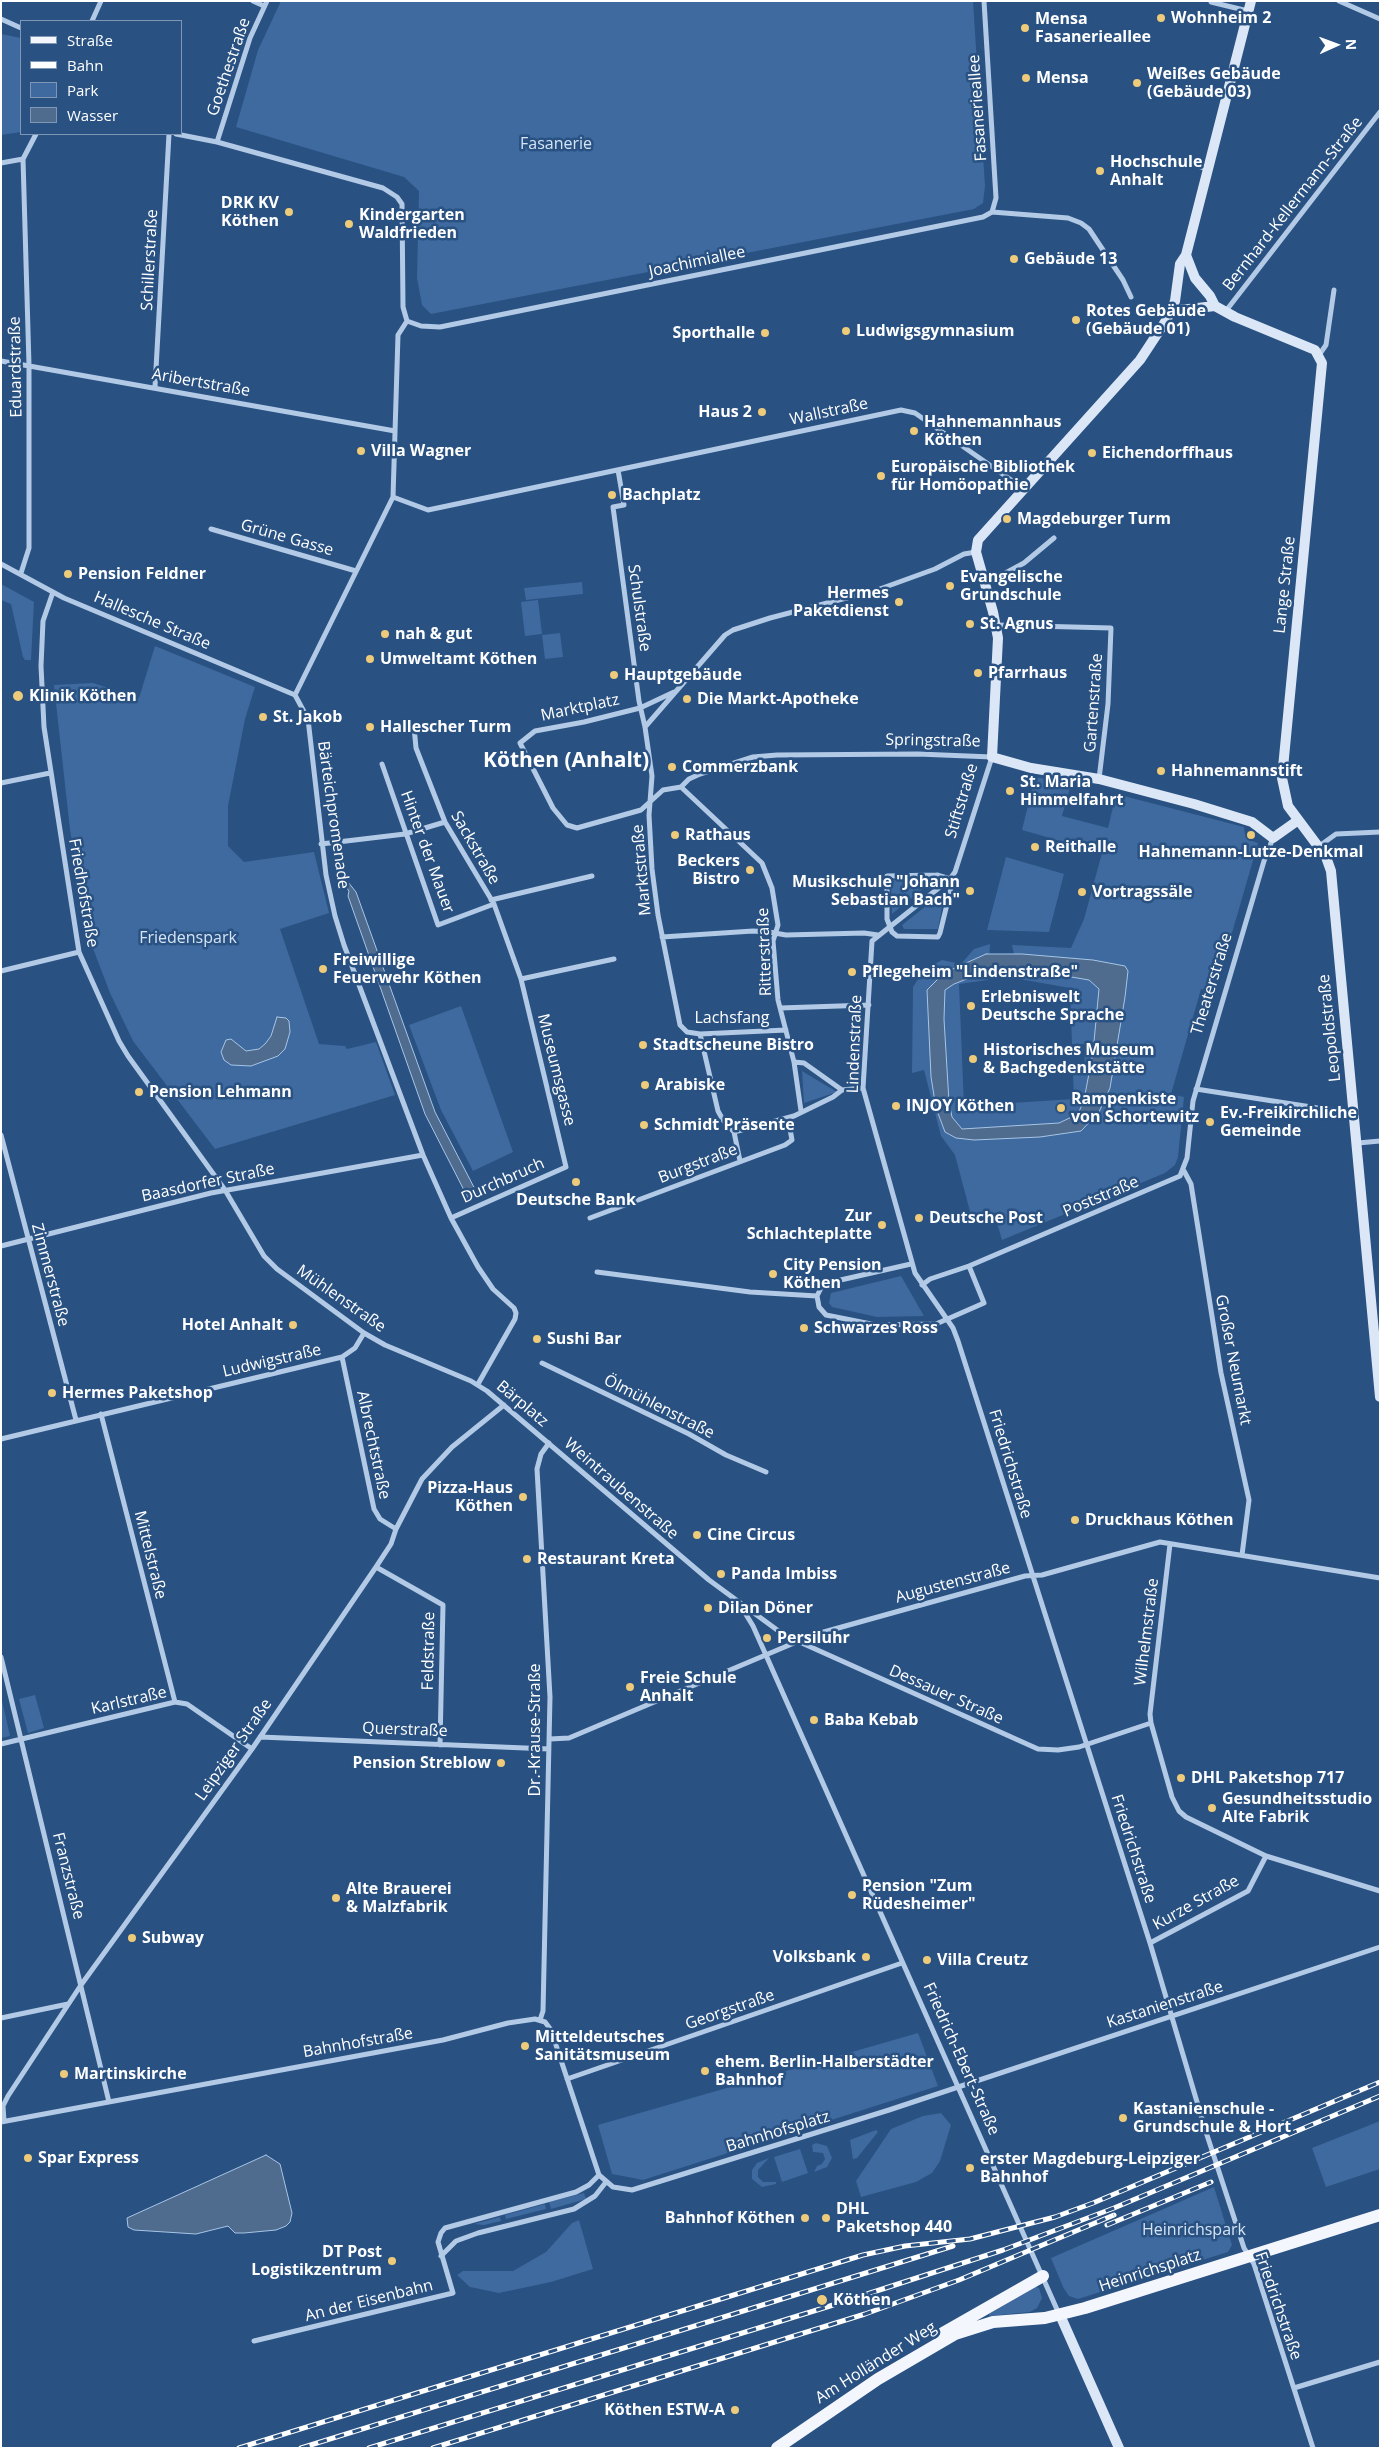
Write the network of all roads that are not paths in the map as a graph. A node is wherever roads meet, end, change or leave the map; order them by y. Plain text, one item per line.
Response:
1 (101, 1) edge
2 (253, 1) edge
3 (984, 1) edge
4 (1339, 1) edge
5 (1212, 2) edge
6 (266, 4) edge
7 (1250, 6) edge
8 (1, 19) edge
9 (1380, 19) edge
10 (92, 20) edge
11 (20, 28) edge
12 (1380, 112) edge
13 (35, 135) edge
14 (169, 135) edge
15 (181, 135) edge
16 (217, 142) junction
17 (1169, 158) dead end
18 (23, 159) junction
19 (2, 164) edge
20 (1208, 169) junction
21 (992, 212) junction
22 (1186, 255) junction
23 (1334, 290) dead end
24 (1131, 297) dead end
25 (1214, 306) junction
26 (1171, 311) junction
27 (1226, 312) junction
28 (407, 321) junction
29 (1319, 355) junction
30 (1, 361) edge
31 (29, 365) junction
32 (155, 387) junction
33 (395, 431) junction
34 (618, 470) junction
35 (1024, 489) junction
36 (393, 497) junction
37 (211, 529) dead end
38 (1054, 538) dead end
39 (976, 552) junction
40 (1, 564) edge
41 (356, 571) junction
42 (21, 573) junction
43 (985, 584) junction
44 (53, 592) junction
45 (996, 625) junction
46 (674, 692) junction
47 (295, 695) junction
48 (640, 708) junction
49 (646, 727) junction
50 (414, 728) dead end
51 (992, 757) junction
52 (382, 764) dead end
53 (50, 773) junction
54 (1099, 779) junction
55 (1, 784) edge
56 (680, 788) junction
57 (652, 801) junction
58 (1295, 819) junction
59 (445, 822) junction
60 (1380, 832) edge
61 (405, 834) junction
62 (1273, 838) junction
63 (321, 844) junction
64 (1318, 847) junction
65 (592, 876) dead end
66 (950, 879) junction
67 (492, 902) junction
68 (889, 926) junction
69 (777, 933) junction
70 (878, 935) junction
71 (662, 937) junction
72 (79, 952) junction
73 (614, 959) dead end
74 (1, 971) edge
75 (521, 979) junction
76 (869, 1005) junction
77 (780, 1008) junction
78 (680, 1025) joint
79 (786, 1030) junction
80 (700, 1034) junction
81 (794, 1062) junction
82 (863, 1088) junction
83 (1196, 1088) junction
84 (842, 1090) junction
85 (801, 1111) junction
86 (1354, 1112) junction
87 (788, 1118) junction
88 (734, 1132) junction
89 (1, 1135) edge
90 (1380, 1141) edge
91 (1358, 1143) junction
92 (423, 1154) junction
93 (740, 1161) junction
94 (566, 1167) joint
95 (1184, 1170) junction
96 (226, 1190) junction
97 (451, 1218) junction
98 (590, 1218) dead end
99 (27, 1239) junction
100 (1, 1246) edge
101 (912, 1264) junction
102 (969, 1266) junction
103 (597, 1272) dead end
104 (922, 1285) junction
105 (817, 1296) junction
106 (946, 1318) junction
107 (364, 1333) junction
108 (342, 1357) junction
109 (542, 1363) dead end
110 (478, 1384) junction
111 (1380, 1397) edge
112 (504, 1405) junction
113 (101, 1414) junction
114 (76, 1420) junction
115 (1, 1439) edge
116 (549, 1443) junction
117 (766, 1472) dead end
118 (396, 1529) junction
119 (1170, 1544) junction
120 (1242, 1555) junction
121 (376, 1567) junction
122 (1033, 1576) junction
123 (1380, 1578) edge
124 (737, 1602) junction
125 (798, 1642) junction
126 (766, 1656) junction
127 (1, 1657) edge
128 (175, 1702) junction
129 (1151, 1723) junction
130 (260, 1737) junction
131 (22, 1739) junction
132 (550, 1739) junction
133 (1, 1744) edge
134 (440, 1745) junction
135 (1087, 1745) junction
136 (252, 1748) junction
137 (550, 1748) junction
138 (1266, 1856) junction
139 (1380, 1891) edge
140 (1150, 1943) junction
141 (1380, 1947) edge
142 (902, 1964) junction
143 (81, 1985) junction
144 (69, 2004) junction
145 (1171, 2016) junction
146 (1, 2018) edge
147 (540, 2020) junction
148 (567, 2079) junction
149 (958, 2087) junction
150 (110, 2102) junction
151 (3, 2122) edge
152 (599, 2175) junction
153 (606, 2182) junction
154 (1380, 2215) edge
155 (441, 2256) junction
156 (1249, 2256) junction
157 (1043, 2276) junction
158 (1060, 2315) junction
159 (254, 2341) dead end
160 (932, 2345) junction
161 (1380, 2362) edge
162 (1294, 2388) junction
163 (777, 2448) edge
164 (1119, 2448) edge
165 (1313, 2448) edge

1 - 10 street
2 - 6 street
3 - 21 street, Fasanerieallee
4 - 9 street
5 - 7 street
6 - 16 street, Goethestraße
7 - 20 main road
8 - 11 street
12 - 27 street, Bernhard-Kellermann-Straße
13 - 18 street
14 - 32 street, Schillerstraße
15 - 16 street
16 - 28 street
17 - 20 street
18 - 19 street
18 - 31 street, Eduardstraße
20 - 22 main road
21 - 24 street
21 - 28 street, Joachimiallee
22 - 25 main road
22 - 26 main road
23 - 29 street, Lange Straße
25 - 26 main road
25 - 27 main road
26 - 35 main road
27 - 29 main road
28 - 33 street
29 - 58 main road, Lange Straße
30 - 31 street, Aribertstraße
31 - 32 street, Aribertstraße
31 - 42 street, Eduardstraße
32 - 33 street, Aribertstraße
33 - 36 street
34 - 35 street, Wallstraße
34 - 36 street, Wallstraße
34 - 48 street, Schulstraße
35 - 39 main road
36 - 41 street
37 - 41 street, Grüne Gasse
38 - 43 street
39 - 43 main road, Stiftstraße
39 - 46 street
40 - 42 street, Hallesche Straße
41 - 47 street
42 - 44 street, Hallesche Straße
43 - 45 main road, Stiftstraße
44 - 47 street, Hallesche Straße
44 - 53 street, Friedhofstraße
45 - 51 main road, Stiftstraße
45 - 54 street, Gartenstraße
46 - 48 street
46 - 49 street
47 - 63 street, Bärteichpromenade
48 - 49 street, Marktplatz
48 - 57 street, Marktplatz
49 - 57 street, Marktplatz
50 - 59 street, Sackstraße
51 - 54 main road, Springstraße
51 - 56 street, Springstraße
51 - 66 street, Stiftstraße
52 - 61 street, Hinter der Mauer
53 - 55 street
53 - 72 street, Friedhofstraße
54 - 62 main road, Springstraße
56 - 57 street, Springstraße
56 - 69 street, Ritterstraße
57 - 71 street, Marktstraße
58 - 62 main road
58 - 64 main road, Leopoldstraße
59 - 61 street
59 - 67 street, Sackstraße
60 - 64 street
61 - 63 street
61 - 67 street, Hinter der Mauer
62 - 83 street, Theaterstraße
63 - 92 street, Bärteichpromenade
64 - 86 main road, Leopoldstraße
65 - 67 street
66 - 68 street
66 - 68 street
66 - 68 street
67 - 75 street, Sackstraße
68 - 70 street
69 - 70 street
69 - 71 street
69 - 77 street, Ritterstraße
70 - 76 street, Lindenstraße
71 - 78 street, Marktstraße
72 - 74 street
72 - 96 street, Friedhofstraße
73 - 75 street
75 - 94 street, Museumsgasse
76 - 77 street
76 - 82 street, Lindenstraße
77 - 79 street, Ritterstraße
78 - 80 street, Lachsfang
79 - 80 street, Lachsfang
79 - 81 street, Ritterstraße
80 - 88 street
81 - 84 street
81 - 85 street, Ritterstraße
82 - 84 street
82 - 101 street, Lindenstraße
83 - 86 street
83 - 95 street, Theaterstraße
84 - 85 street
85 - 87 street
86 - 91 main road, Leopoldstraße
87 - 88 street
87 - 93 street, Burgstraße
88 - 93 street
89 - 99 street, Zimmerstraße
90 - 91 street
91 - 111 main road, Leopoldstraße
92 - 96 street, Baasdorfer Straße
92 - 97 street, Bärteichpromenade
93 - 98 street, Burgstraße
94 - 97 street, Durchbruch
95 - 102 street, Poststraße
95 - 120 street, Großer Neumarkt
96 - 99 street, Baasdorfer Straße
96 - 107 street, Mühlenstraße
97 - 110 street, Bärteichpromenade
99 - 100 street, Baasdorfer Straße
99 - 114 street, Zimmerstraße
101 - 104 street, Lindenstraße
101 - 105 street
102 - 104 street, Poststraße
102 - 106 street
103 - 105 street
104 - 106 street, Lindenstraße
105 - 106 street
106 - 122 street, Friedrichstraße
107 - 108 street, Ludwigstraße
107 - 110 street, Mühlenstraße
108 - 113 street, Ludwigstraße
108 - 118 street, Albrechtstraße
109 - 117 street, Ölmühlenstraße
110 - 112 street, Bärplatz
112 - 116 street, Bärplatz
112 - 118 street, Leipziger Straße
113 - 114 street, Ludwigstraße
113 - 128 street, Mittelstraße
114 - 115 street, Ludwigstraße
116 - 124 street, Weintraubenstraße
116 - 132 street, Dr.-Krause-Straße
118 - 121 street, Leipziger Straße
119 - 120 street, Augustenstraße
119 - 122 street, Augustenstraße
119 - 129 street, Wilhelmstraße
120 - 123 street, Augustenstraße
121 - 130 street, Leipziger Straße
121 - 134 street, Feldstraße
122 - 125 street, Augustenstraße
122 - 135 street, Friedrichstraße
124 - 125 street, Weintraubenstraße
124 - 126 street, Friedrich-Ebert-Straße
125 - 126 street, Augustenstraße
125 - 135 street, Dessauer Straße
126 - 132 street, Augustenstraße
126 - 142 street, Friedrich-Ebert-Straße
127 - 131 street, Franzstraße
128 - 131 street, Karlstraße
128 - 136 street, Karlstraße
129 - 135 street, Dessauer Straße
129 - 138 street, Wilhelmstraße
130 - 134 street, Querstraße
130 - 136 street, Leipziger Straße
131 - 133 street, Karlstraße
131 - 143 street, Franzstraße
132 - 137 street, Dr.-Krause-Straße
134 - 137 street, Querstraße
135 - 140 street, Friedrichstraße
136 - 143 street, Leipziger Straße
137 - 147 street, Dr.-Krause-Straße
138 - 139 street
138 - 140 street, Kurze Straße
140 - 145 street, Friedrichstraße
141 - 145 street, Kastanienstraße
142 - 148 street, Georgstraße
142 - 149 street, Friedrich-Ebert-Straße
143 - 144 street, Leipziger Straße
143 - 150 street, Franzstraße
144 - 146 street
144 - 151 street, Leipziger Straße
145 - 149 street, Kastanienstraße
145 - 156 street, Friedrichstraße
147 - 148 street
147 - 150 street, Bahnhofstraße
148 - 152 street
149 - 153 street, Bahnhofsplatz
149 - 157 street, Friedrich-Ebert-Straße
150 - 151 street, Bahnhofstraße
152 - 153 street
152 - 155 street, An der Eisenbahn
153 - 155 street, An der Eisenbahn
154 - 156 main road, Heinrichsplatz
155 - 159 street, An der Eisenbahn
156 - 158 main road, Heinrichsplatz
156 - 162 street, Friedrichstraße
157 - 158 street, Friedrich-Ebert-Straße
157 - 160 main road
158 - 160 main road, Am Holländer Weg
158 - 164 main road, Friedrich-Ebert-Straße
160 - 163 main road, Am Holländer Weg
161 - 162 street
162 - 165 street, Friedrichstraße

